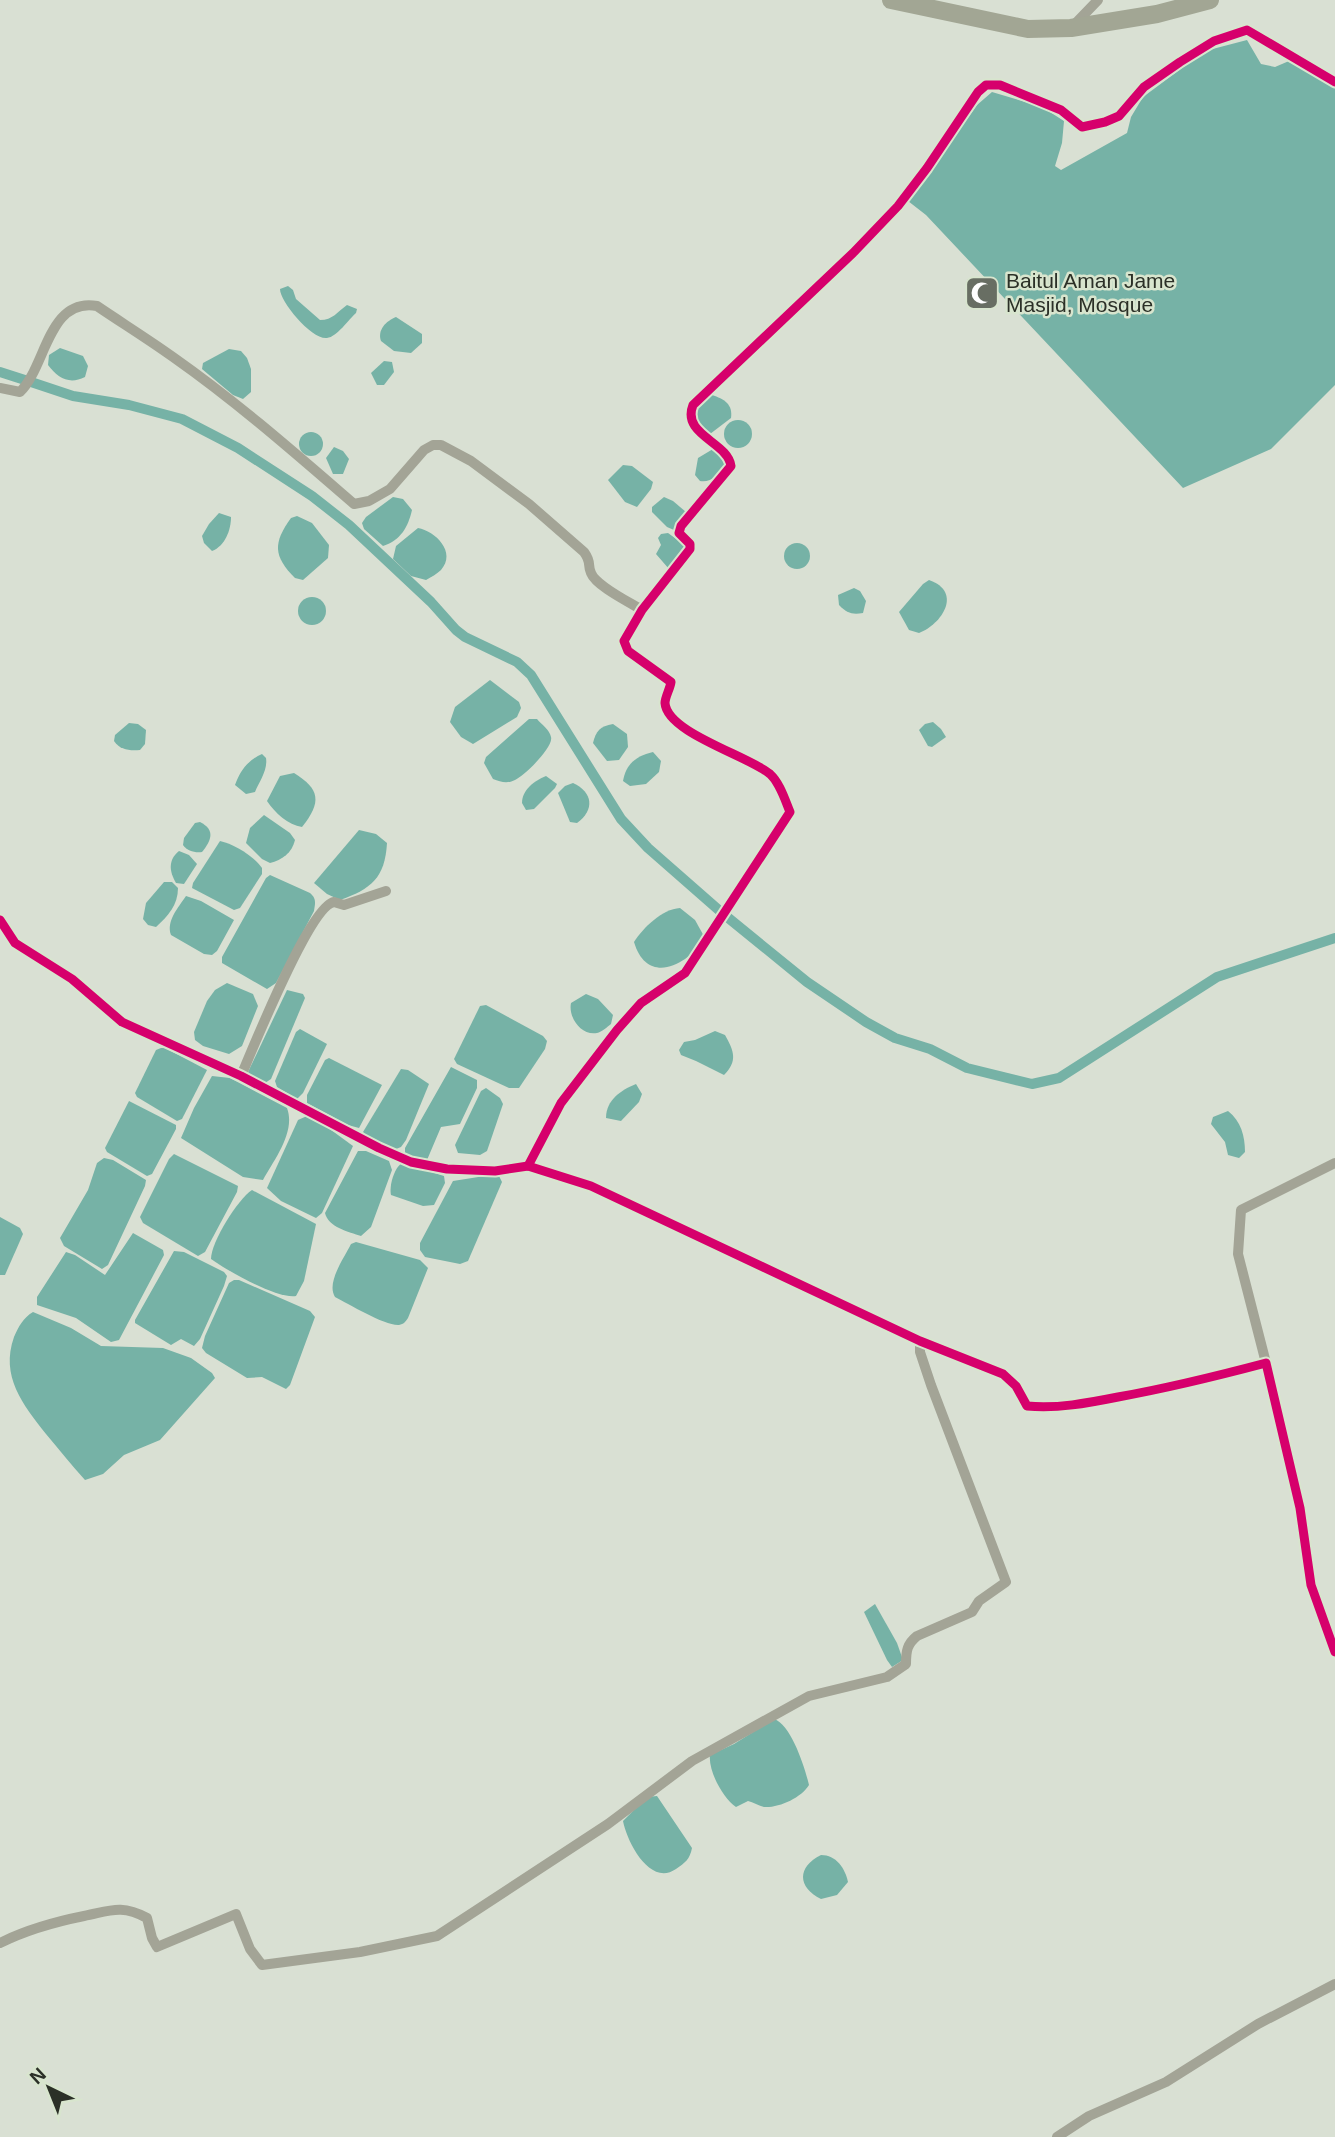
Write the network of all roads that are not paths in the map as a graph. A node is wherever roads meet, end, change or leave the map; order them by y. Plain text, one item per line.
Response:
1 (891, 0) edge
2 (1098, 0) edge
3 (1210, 0) edge
4 (1071, 28) junction
5 (1335, 82) edge
6 (0, 388) edge
7 (642, 610) junction
8 (386, 891) dead end
9 (0, 920) edge
10 (241, 1076) junction
11 (1335, 1163) edge
12 (528, 1166) junction
13 (920, 1341) junction
14 (1266, 1363) junction
15 (1335, 1652) edge
16 (0, 1943) edge
17 (1335, 1984) edge
18 (1057, 2137) edge

1 - 4 highway
2 - 4 street
3 - 4 highway
5 - 7 street
6 - 7 street
7 - 12 street
8 - 10 street
9 - 10 street
10 - 12 street
11 - 14 street
12 - 13 street
13 - 14 street
13 - 16 street
14 - 15 street
17 - 18 street

